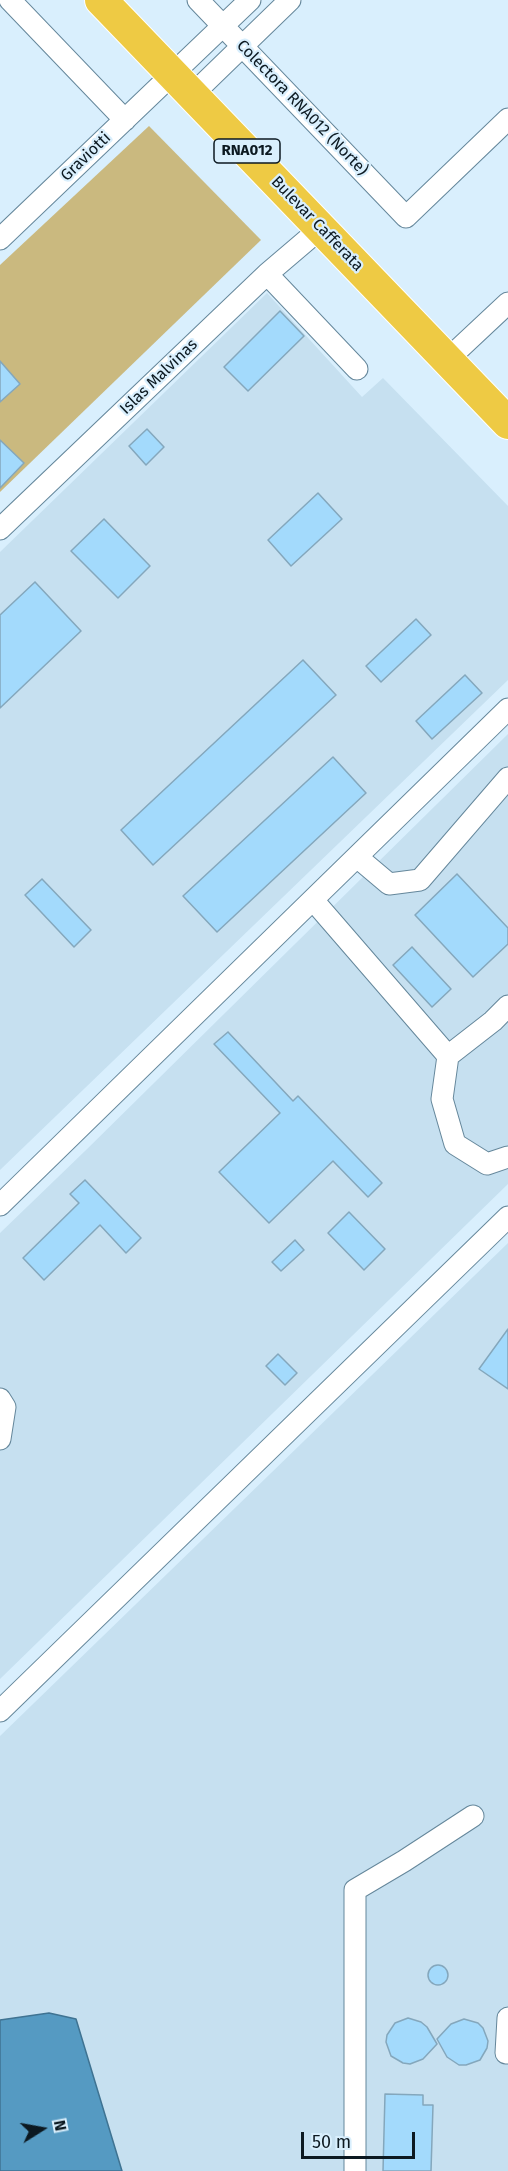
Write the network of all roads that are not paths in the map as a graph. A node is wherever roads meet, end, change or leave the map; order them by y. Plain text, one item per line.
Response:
1 (10, 0) edge
2 (101, 0) edge
3 (198, 0) edge
4 (250, 0) edge
5 (290, 0) edge
6 (223, 25) junction
7 (243, 46) junction
8 (182, 84) junction
9 (508, 119) edge
10 (125, 120) junction
11 (321, 228) junction
12 (0, 239) edge
13 (267, 274) junction
14 (508, 303) edge
15 (447, 360) junction
16 (357, 369) dead end
17 (508, 423) edge
18 (0, 529) edge
19 (508, 709) edge
20 (508, 778) edge
21 (357, 857) junction
22 (313, 900) junction
23 (503, 1014) edge
24 (448, 1056) junction
25 (508, 1158) edge
26 (0, 1205) edge
27 (508, 1217) edge
28 (0, 1399) edge
29 (0, 1439) edge
30 (0, 1711) edge
31 (473, 1816) dead end
32 (508, 2018) edge
33 (508, 2054) edge
34 (355, 2171) edge

1 - 10 street
2 - 8 highway, Bulevar Cafferata / RNA012
3 - 6 street, Colectora RNA012 (Norte)
4 - 6 street
5 - 7 street
6 - 7 street, Colectora RNA012 (Norte)
6 - 8 street
7 - 8 street
7 - 9 street, Colectora RNA012 (Norte)
8 - 10 street, Graviotti
8 - 11 highway, Bulevar Cafferata / RNA012
10 - 12 street, Graviotti
11 - 13 street, Islas Malvinas
11 - 15 highway, Bulevar Cafferata / RNA012
13 - 16 street
13 - 18 street, Islas Malvinas
14 - 15 street
15 - 17 highway, Bulevar Cafferata / RNA012
19 - 21 street
20 - 21 street
21 - 22 street
22 - 24 street
22 - 26 street
23 - 24 street
24 - 25 street
27 - 30 street
28 - 29 street
31 - 34 street
32 - 33 street

